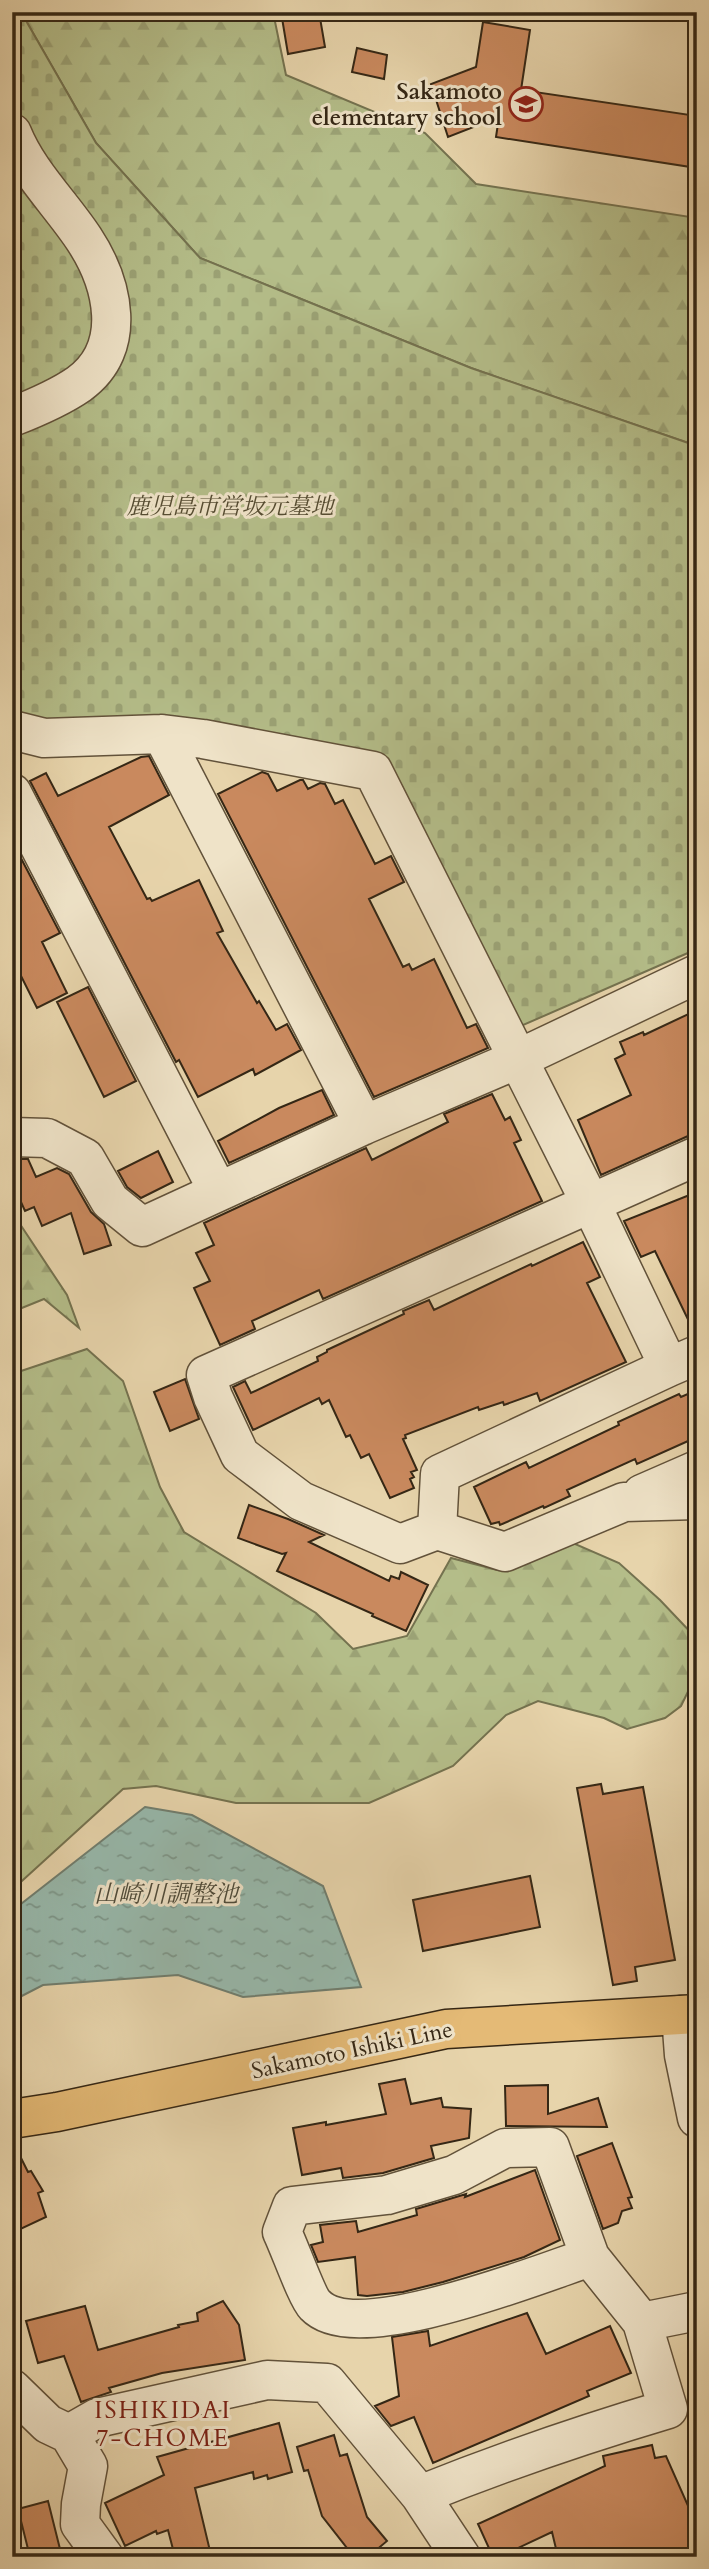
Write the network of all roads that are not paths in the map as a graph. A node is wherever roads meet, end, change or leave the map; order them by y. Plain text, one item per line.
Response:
1 (12, 133) edge
2 (12, 417) edge
3 (12, 730) edge
4 (162, 734) junction
5 (12, 793) edge
6 (697, 974) edge
7 (518, 1059) junction
8 (364, 1125) junction
9 (12, 1137) edge
10 (697, 1156) edge
11 (218, 1191) junction
12 (591, 1204) junction
13 (683, 1361) edge
14 (697, 1470) edge
15 (697, 1500) edge
16 (624, 1502) junction
17 (437, 1530) junction
18 (689, 2015) edge
19 (697, 2118) edge
20 (12, 2119) edge
21 (590, 2257) junction
22 (697, 2311) edge
23 (642, 2322) junction
24 (12, 2389) edge
25 (682, 2409) edge
26 (69, 2434) junction
27 (421, 2495) junction
28 (104, 2557) edge
29 (461, 2557) edge

1 - 2 street
3 - 4 street
4 - 7 street
4 - 8 street
5 - 11 street
6 - 7 street
7 - 8 street
7 - 12 street
8 - 11 street
9 - 11 street
10 - 12 street
12 - 13 street
12 - 17 street
13 - 17 street
14 - 16 street
15 - 16 street
16 - 17 street
18 - 19 street
18 - 20 main road, Sakamoto Ishiki Line
21 - 21 street
21 - 23 street
22 - 23 street
23 - 25 street
24 - 26 street
25 - 27 street
26 - 27 street
26 - 28 street
27 - 29 street

